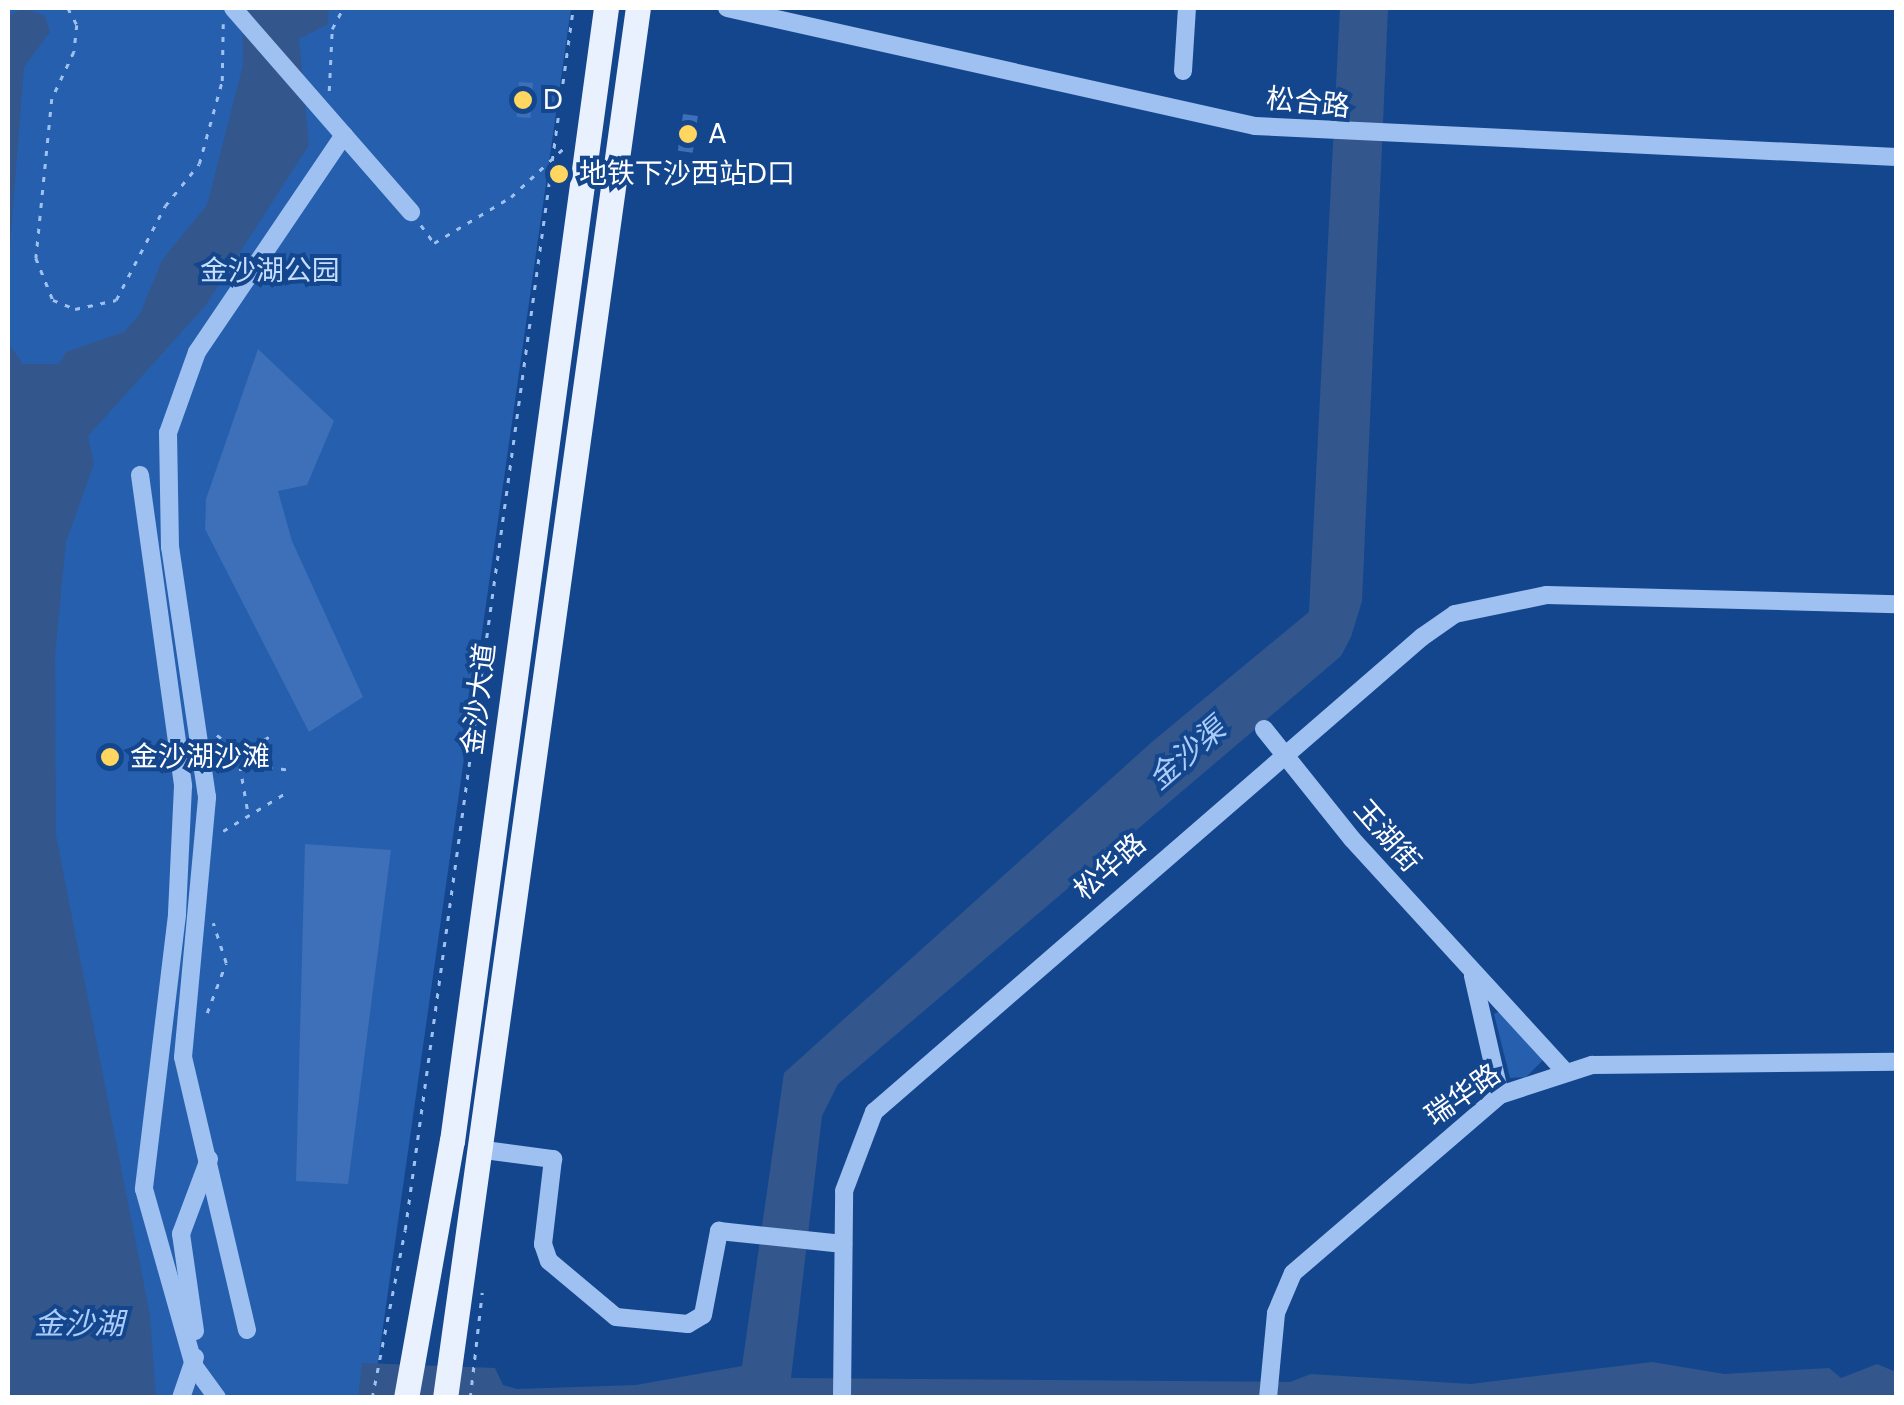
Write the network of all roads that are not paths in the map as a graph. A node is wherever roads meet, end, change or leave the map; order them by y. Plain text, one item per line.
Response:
1 (606, 8) edge
2 (638, 8) edge
3 (726, 8) edge
4 (1187, 8) edge
5 (231, 9) edge
6 (1183, 71) dead end
7 (344, 136) junction
8 (1896, 157) edge
9 (411, 212) road end
10 (140, 475) dead end
11 (1896, 604) edge
12 (1264, 729) dead end
13 (1283, 753) junction
14 (1473, 976) junction
15 (1896, 1062) edge
16 (1563, 1069) junction
17 (1500, 1095) junction
18 (476, 1148) junction
19 (209, 1159) junction
20 (844, 1244) junction
21 (246, 1330) dead end
22 (194, 1366) junction
23 (181, 1398) edge
24 (218, 1398) edge
25 (406, 1398) edge
26 (445, 1398) edge
27 (842, 1398) edge
28 (1268, 1398) edge

1 - 25 main road, 金沙大道
2 - 18 main road, 金沙大道
3 - 8 street, 松合路
4 - 6 street
5 - 7 street
7 - 9 street
7 - 19 street
10 - 22 street
11 - 13 street, 松华路
12 - 13 street, 玉湖街
13 - 14 street, 玉湖街
13 - 20 street, 松华路
14 - 16 street, 玉湖街
14 - 17 street, 玉湖街
15 - 16 street, 瑞华路
16 - 17 street, 瑞华路
17 - 28 street, 瑞华路
18 - 20 street
18 - 26 main road, 金沙大道
19 - 21 street
19 - 22 street
20 - 27 street, 松华路
22 - 23 street
22 - 24 street

